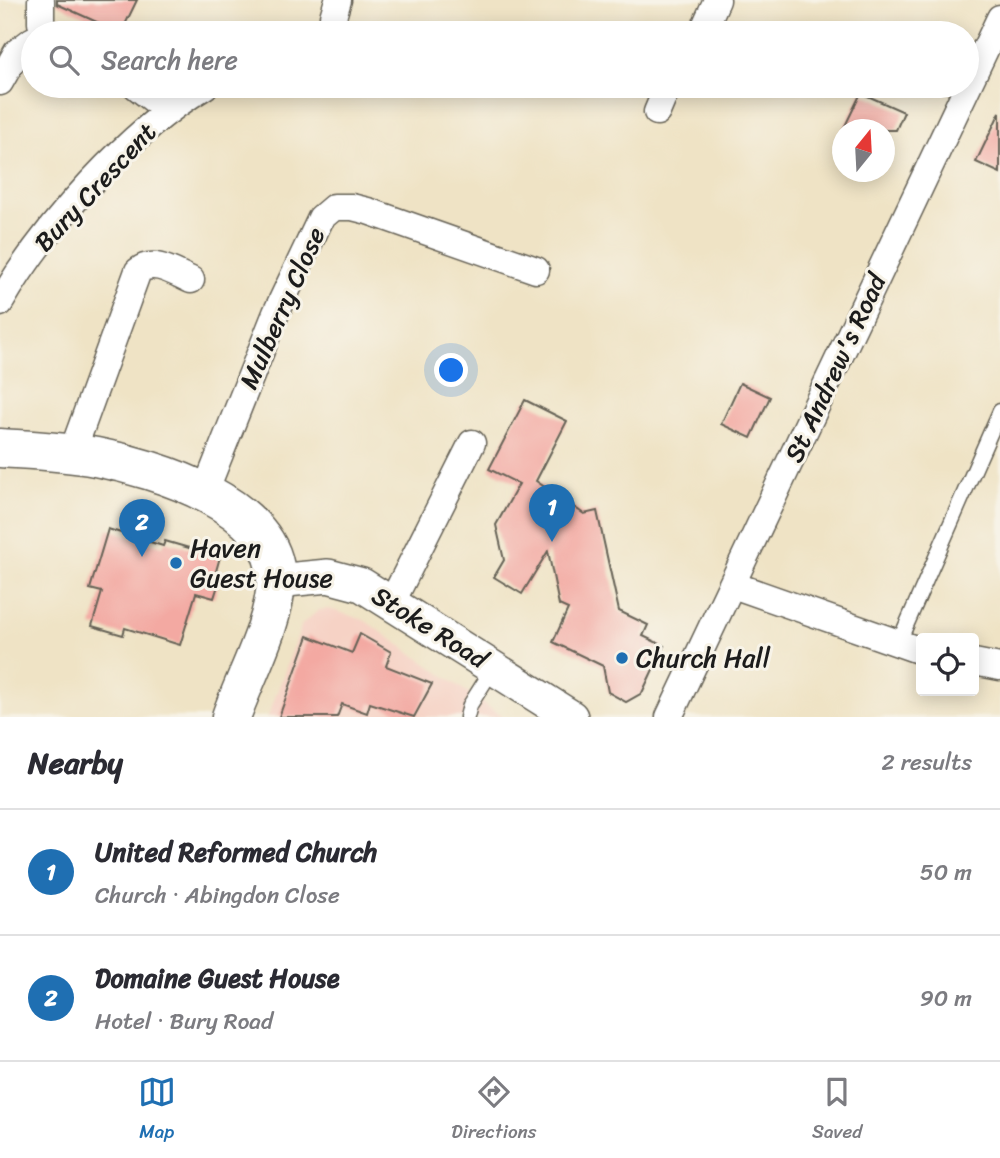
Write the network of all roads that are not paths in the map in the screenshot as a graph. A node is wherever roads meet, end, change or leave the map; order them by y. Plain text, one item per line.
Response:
1 (41, 0) edge
2 (338, 0) edge
3 (717, 0) edge
4 (1000, 18) edge
5 (41, 21) edge
6 (333, 21) edge
7 (707, 21) edge
8 (21, 49) edge
9 (979, 63) edge
10 (0, 82) edge
11 (152, 98) edge
12 (186, 98) edge
13 (663, 98) edge
14 (962, 98) edge
15 (167, 110) junction
16 (657, 112) dead end
17 (536, 270) dead end
18 (191, 280) dead end
19 (0, 303) edge
20 (1000, 411) edge
21 (472, 443) dead end
22 (0, 448) edge
23 (72, 453) junction
24 (204, 494) junction
25 (276, 581) junction
26 (733, 585) junction
27 (392, 602) junction
28 (910, 648) edge
29 (979, 663) edge
30 (494, 667) junction
31 (1000, 667) edge
32 (231, 717) edge
33 (467, 717) edge
34 (572, 717) edge
35 (669, 717) edge

1 - 5 street
2 - 6 street
3 - 7 street
4 - 9 street, St Andrew's Road
8 - 10 street
11 - 15 street
12 - 15 street, Bury Crescent
13 - 16 street
14 - 26 street, St Andrew's Road
15 - 19 street, Bury Crescent
17 - 24 street, Mulberry Close
18 - 23 street
20 - 28 lane
21 - 27 street
22 - 23 main road
23 - 24 main road
24 - 25 main road
25 - 27 street, Stoke Road
25 - 32 main road
26 - 28 street
26 - 35 street, St Andrew's Road
27 - 30 street, Stoke Road
29 - 31 street
30 - 33 lane
30 - 34 street, Stoke Road

